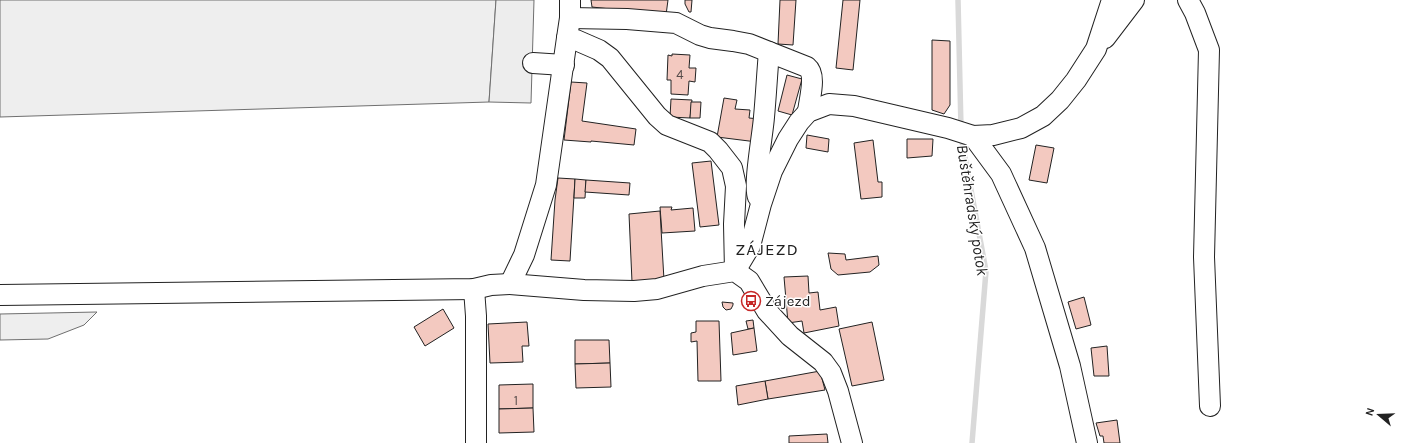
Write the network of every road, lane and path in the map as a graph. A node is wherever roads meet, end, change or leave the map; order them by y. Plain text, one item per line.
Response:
1 (1112, 0) edge
2 (1134, 0) edge
3 (1188, 0) edge
4 (570, 9) edge
5 (567, 38) junction
6 (1096, 49) junction
7 (769, 52) junction
8 (533, 63) dead end
9 (564, 65) junction
10 (808, 112) junction
11 (971, 135) junction
12 (761, 204) junction
13 (735, 270) junction
14 (510, 284) junction
15 (474, 288) junction
16 (0, 295) edge
17 (1210, 406) dead end
18 (476, 443) edge
19 (852, 443) edge
20 (1087, 443) edge

1 - 6 street
2 - 6 street
3 - 17 street
4 - 5 street
4 - 7 street
5 - 9 street
5 - 13 street
6 - 11 street
7 - 10 street
7 - 12 street
8 - 9 street
9 - 14 street
10 - 11 street
10 - 12 street
11 - 20 street
12 - 13 street
13 - 14 street
13 - 19 street
14 - 15 street
15 - 16 street
15 - 18 street

